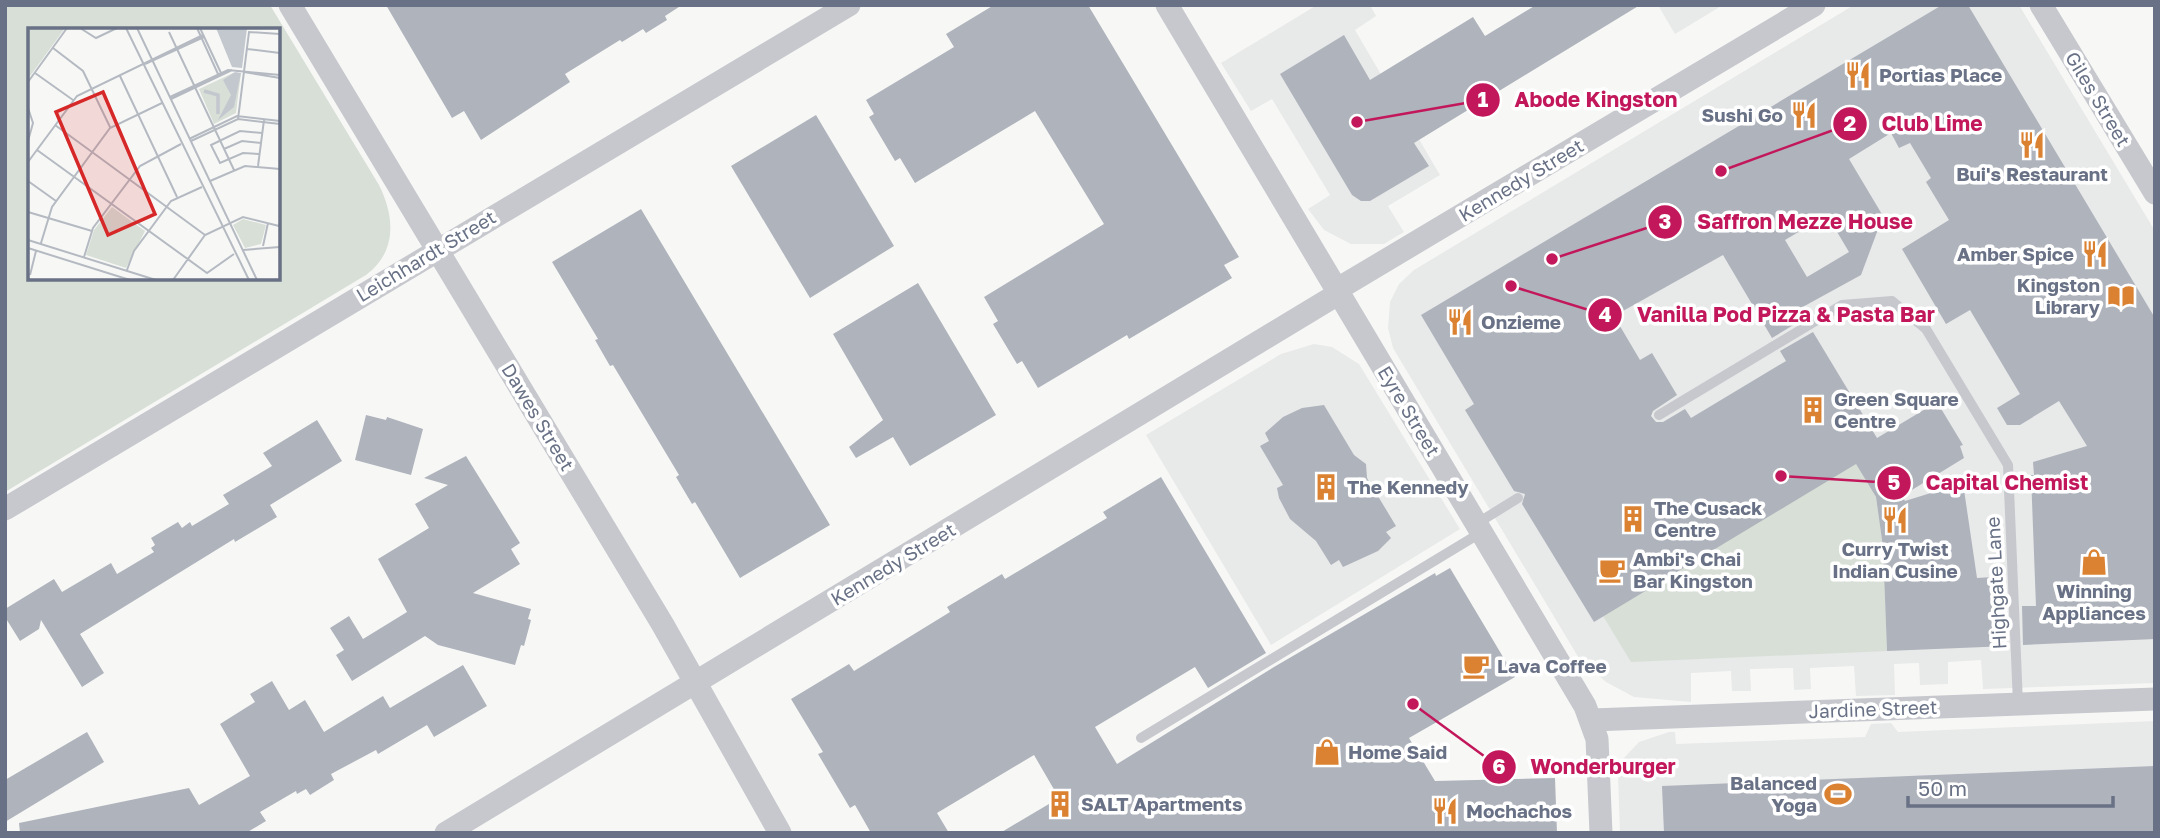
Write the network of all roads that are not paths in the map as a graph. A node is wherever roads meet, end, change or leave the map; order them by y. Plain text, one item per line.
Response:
1 (290, 5) edge
2 (849, 5) edge
3 (1167, 5) edge
4 (1814, 5) edge
5 (2041, 5) edge
6 (2155, 193) edge
7 (437, 249) junction
8 (1337, 292) junction
9 (1659, 415) dead end
10 (1518, 498) dead end
11 (5, 509) edge
12 (1479, 528) junction
13 (697, 682) junction
14 (2155, 699) edge
15 (2018, 704) junction
16 (1592, 720) junction
17 (1142, 738) dead end
18 (446, 833) edge
19 (780, 833) edge
20 (1601, 833) edge

1 - 7 street, Dawes Street
2 - 7 street, Leichhardt Street
3 - 8 street, Eyre Street
4 - 8 street, Kennedy Street
5 - 6 street, Giles Street
7 - 11 street, Leichhardt Street
7 - 13 street, Dawes Street
8 - 12 street, Eyre Street
8 - 13 street, Kennedy Street
9 - 15 lane, Highgate Lane
10 - 12 lane
12 - 16 street, Eyre Street
12 - 17 lane
13 - 18 street, Kennedy Street
13 - 19 street, Dawes Street
14 - 15 street, Jardine Street
15 - 16 street, Jardine Street
16 - 20 street, Eyre Street

